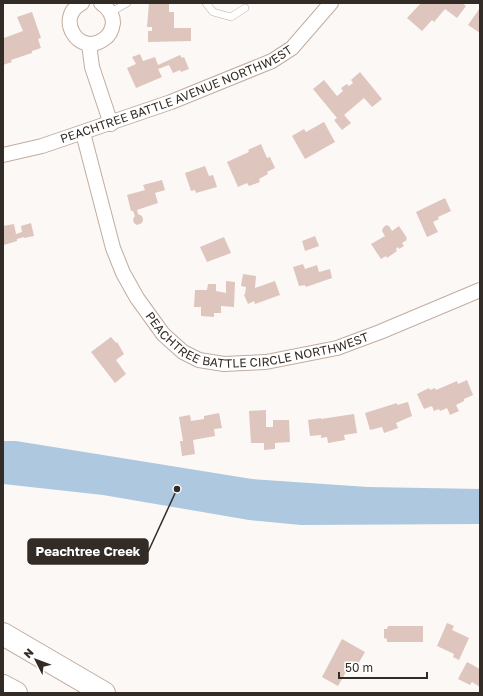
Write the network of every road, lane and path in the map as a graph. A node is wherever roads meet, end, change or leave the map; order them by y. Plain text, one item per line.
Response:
1 (82, 3) edge
2 (127, 3) edge
3 (206, 3) edge
4 (331, 3) edge
5 (106, 8) edge
6 (245, 8) dead end
7 (89, 44) junction
8 (111, 124) junction
9 (83, 133) junction
10 (3, 155) edge
11 (480, 290) edge
12 (3, 634) edge
13 (3, 686) edge
14 (16, 693) edge
15 (104, 693) edge

1 - 7 street
2 - 5 lane
3 - 6 lane
4 - 8 street, PEACHTREE BATTLE AVENUE NORTHWEST
5 - 7 street
7 - 8 street
8 - 9 street, PEACHTREE BATTLE AVENUE NORTHWEST
9 - 10 street, PEACHTREE BATTLE AVENUE NORTHWEST
9 - 11 street, PEACHTREE BATTLE CIRCLE NORTHWEST
12 - 15 highway
13 - 14 highway

